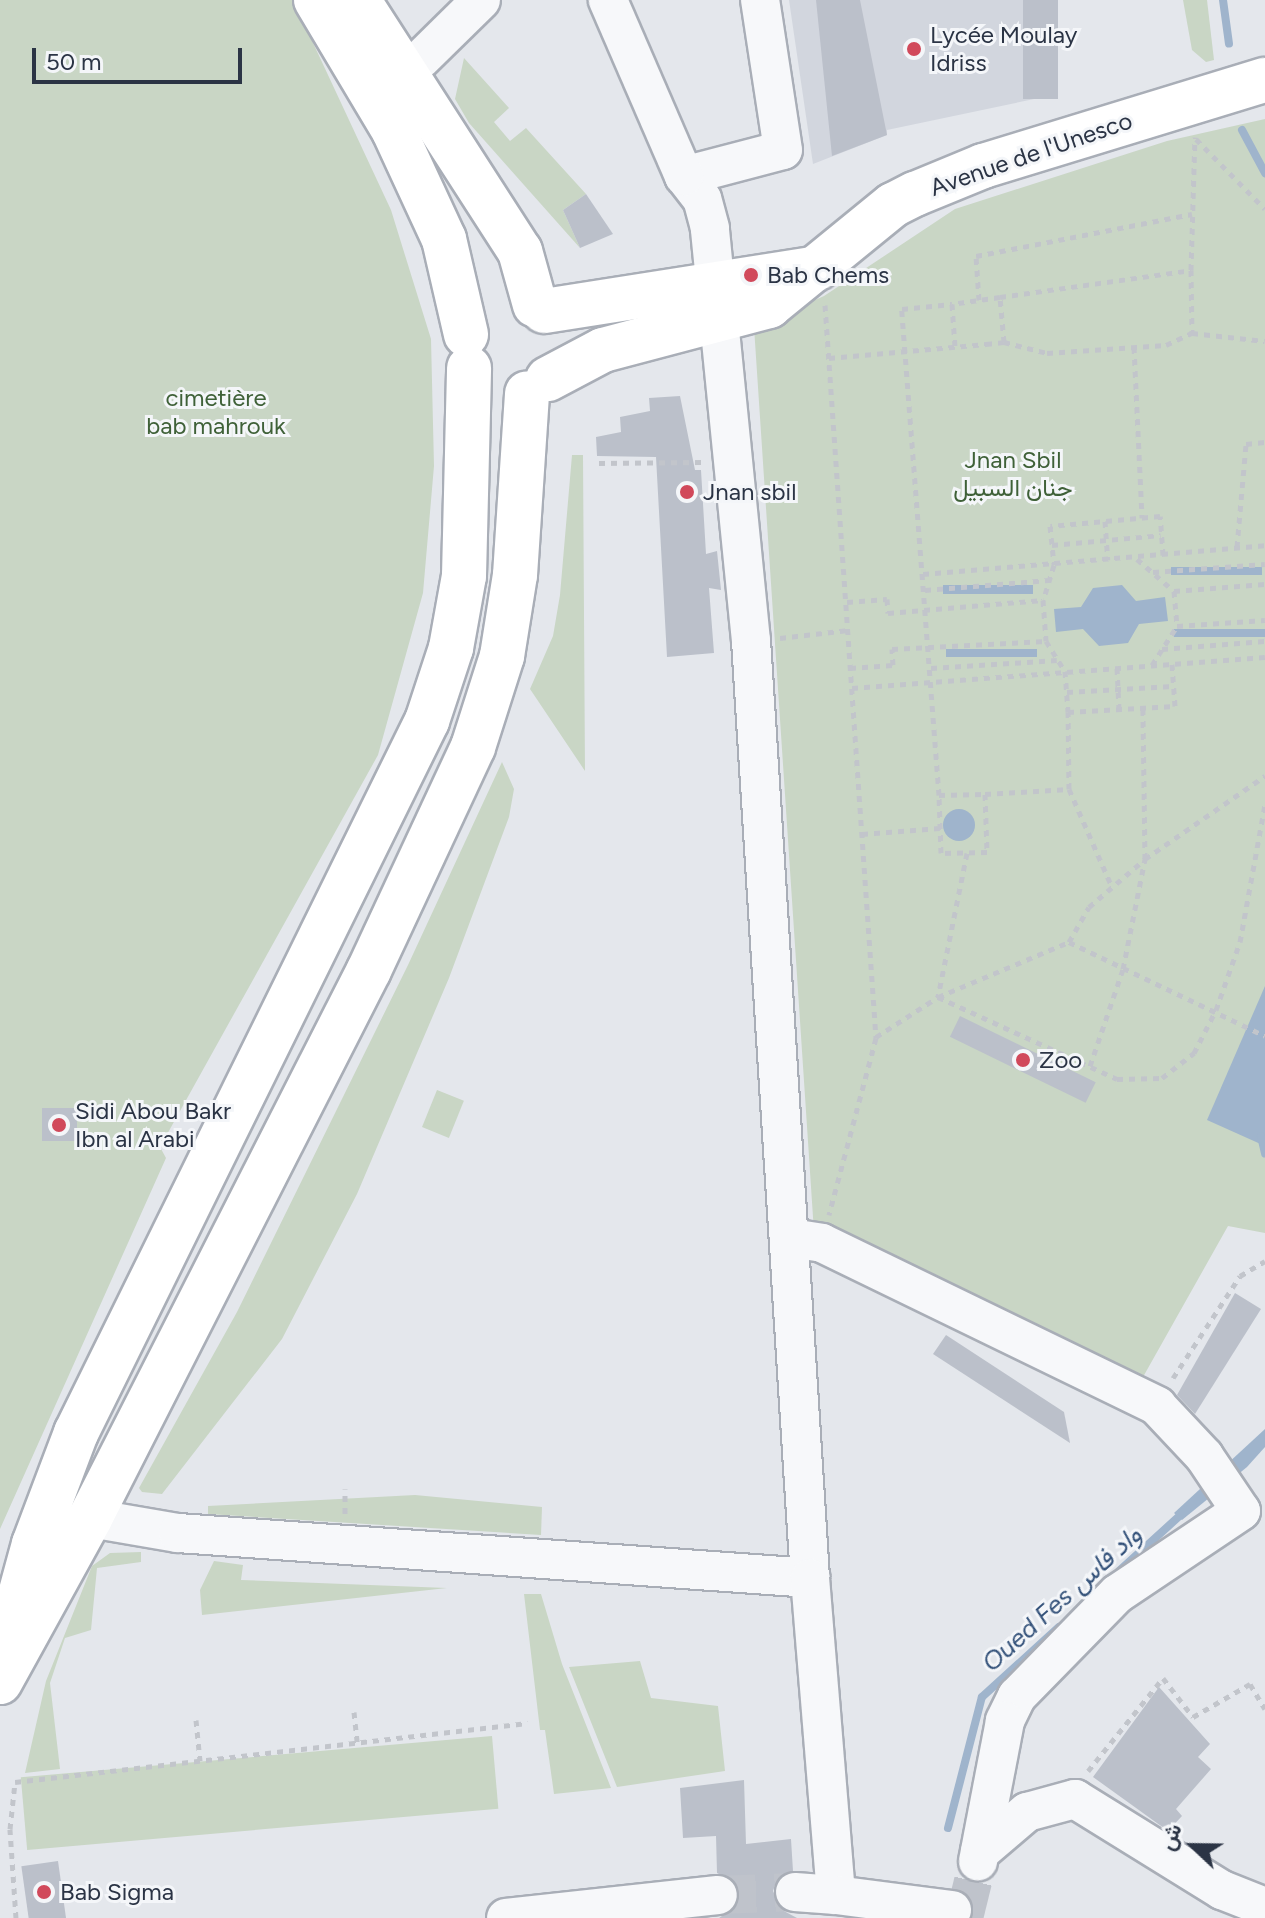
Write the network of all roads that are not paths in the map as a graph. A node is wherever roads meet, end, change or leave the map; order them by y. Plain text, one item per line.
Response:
1 (316, 0) edge
2 (358, 0) edge
3 (481, 0) edge
4 (608, 0) edge
5 (760, 0) edge
6 (421, 59) dead end
7 (1265, 80) edge
8 (684, 176) junction
9 (714, 283) junction
10 (540, 308) junction
11 (468, 351) junction
12 (537, 386) junction
13 (807, 1241) junction
14 (90, 1518) junction
15 (810, 1578) junction
16 (0, 1672) edge
17 (0, 1682) edge
18 (795, 1892) tunnel mouth
19 (718, 1895) tunnel mouth
20 (836, 1895) junction
21 (1265, 1907) edge
22 (952, 1910) dead end
23 (506, 1918) edge

1 - 11 main road
2 - 10 main road
3 - 6 street
4 - 8 street
5 - 8 street
7 - 9 main road, Avenue de l'Unesco
8 - 9 street
9 - 10 main road, Avenue de l'Unesco
9 - 12 main road, Avenue de l'Unesco
9 - 13 street
10 - 11 main road
10 - 12 main road
11 - 12 main road
11 - 16 main road
12 - 14 main road
13 - 15 street
13 - 21 street
14 - 15 street
14 - 17 main road
15 - 20 street
18 - 20 street
19 - 23 street
20 - 22 street

